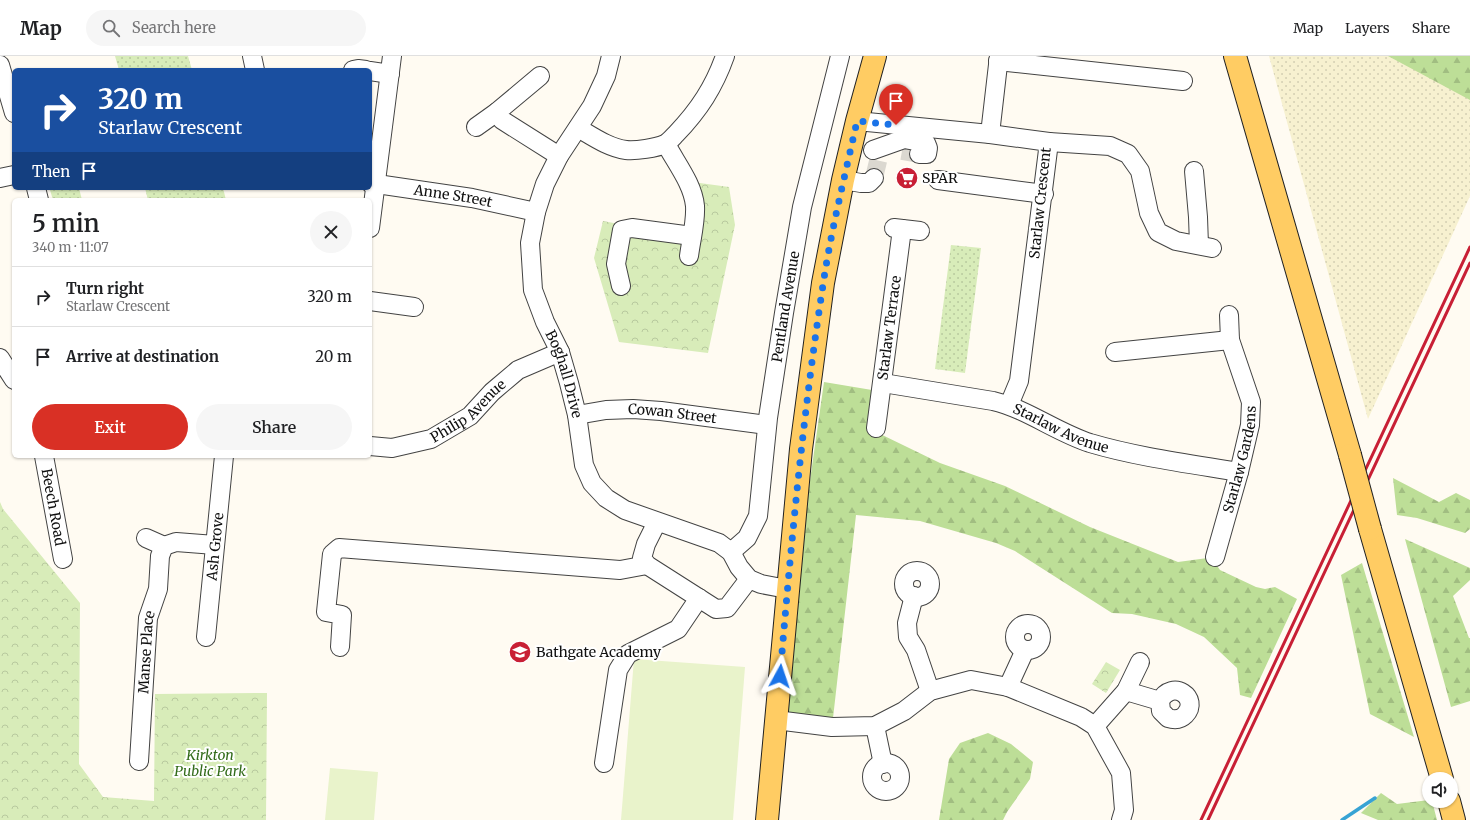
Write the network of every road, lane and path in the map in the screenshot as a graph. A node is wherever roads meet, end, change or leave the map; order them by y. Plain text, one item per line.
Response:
1 (252, 56) edge
2 (611, 56) edge
3 (725, 56) edge
4 (840, 56) edge
5 (875, 56) edge
6 (1235, 56) edge
7 (998, 59) edge
8 (0, 65) edge
9 (391, 65) edge
10 (255, 68) edge
11 (372, 70) edge
12 (1171, 75) dead end
13 (540, 76) dead end
14 (12, 106) edge
15 (497, 112) junction
16 (857, 121) junction
17 (476, 127) dead end
18 (578, 128) junction
19 (990, 134) junction
20 (1049, 142) junction
21 (852, 143) junction
22 (666, 144) junction
23 (877, 153) junction
24 (559, 156) junction
25 (1194, 171) dead end
26 (12, 175) edge
27 (0, 178) edge
28 (874, 178) dead end
29 (843, 180) junction
30 (938, 180) dead end
31 (373, 183) edge
32 (1044, 194) junction
33 (372, 198) edge
34 (536, 212) junction
35 (920, 231) dead end
36 (692, 236) junction
37 (689, 256) dead end
38 (622, 286) dead end
39 (372, 301) edge
40 (414, 307) dead end
41 (1229, 315) dead end
42 (1230, 340) junction
43 (560, 352) junction
44 (1115, 352) dead end
45 (0, 358) edge
46 (12, 377) edge
47 (883, 383) junction
48 (1009, 405) junction
49 (577, 415) junction
50 (767, 424) junction
51 (876, 428) dead end
52 (372, 446) edge
53 (44, 458) edge
54 (224, 458) edge
55 (1239, 472) junction
56 (657, 522) junction
57 (146, 538) dead end
58 (215, 545) junction
59 (164, 546) junction
60 (731, 552) junction
61 (1215, 557) dead end
62 (63, 559) dead end
63 (647, 565) junction
64 (749, 579) junction
65 (788, 589) junction
66 (914, 596) dead end
67 (699, 598) junction
68 (206, 637) dead end
69 (340, 647) dead end
70 (1025, 650) dead end
71 (1140, 662) dead end
72 (1008, 687) junction
73 (930, 691) junction
74 (1126, 691) junction
75 (1160, 701) dead end
76 (776, 720) junction
77 (875, 726) junction
78 (1094, 726) junction
79 (139, 761) dead end
80 (604, 763) dead end
81 (883, 764) dead end
82 (1440, 772) edge
83 (1451, 808) edge
84 (767, 820) edge
85 (1121, 820) edge
86 (1454, 820) edge

1 - 10 street
2 - 18 street, Boghall Drive
3 - 22 street
4 - 50 street, Pentland Avenue
5 - 16 main road
6 - 82 main road, bridge
7 - 12 street
7 - 19 street
8 - 14 street
9 - 11 street
9 - 31 street
13 - 15 street
15 - 17 street
15 - 24 street
16 - 19 street, Starlaw Crescent
16 - 21 main road
18 - 22 street
18 - 24 street, Boghall Drive
19 - 20 street, Starlaw Crescent
20 - 25 street
20 - 32 street, Starlaw Crescent
21 - 23 street
21 - 29 main road
22 - 36 street
23 - 23 street
24 - 34 street, Boghall Drive
26 - 27 street
28 - 29 street
29 - 65 main road
30 - 32 street
31 - 33 street
31 - 34 street, Anne Street
32 - 48 street, Starlaw Crescent
34 - 43 street, Boghall Drive
35 - 47 street, Starlaw Terrace
36 - 37 street
36 - 38 street
39 - 40 street
41 - 42 street, Starlaw Gardens
42 - 44 street
42 - 55 street, Starlaw Gardens
43 - 49 street, Boghall Drive
43 - 52 street, Philip Avenue
45 - 46 street
47 - 48 street, Starlaw Avenue
47 - 51 street, Starlaw Terrace
48 - 55 street, Starlaw Avenue
49 - 50 street, Cowan Street
49 - 56 street, Boghall Drive
50 - 60 street, Pentland Avenue
53 - 62 street, Beech Road
54 - 58 street, Ash Grove
55 - 61 street, Starlaw Gardens
56 - 60 street, Boghall Drive
56 - 63 street
57 - 59 street
58 - 59 street
58 - 68 street, Ash Grove
59 - 79 street, Manse Place
60 - 64 street, Boghall Drive
63 - 67 street
63 - 69 street
64 - 65 street
64 - 67 street
65 - 76 main road
66 - 73 street
67 - 80 street
70 - 72 street
71 - 74 street
72 - 73 street
72 - 78 street
73 - 77 street
74 - 75 street
74 - 78 street
76 - 77 street
76 - 84 main road
77 - 81 street
78 - 85 street
83 - 86 main road

